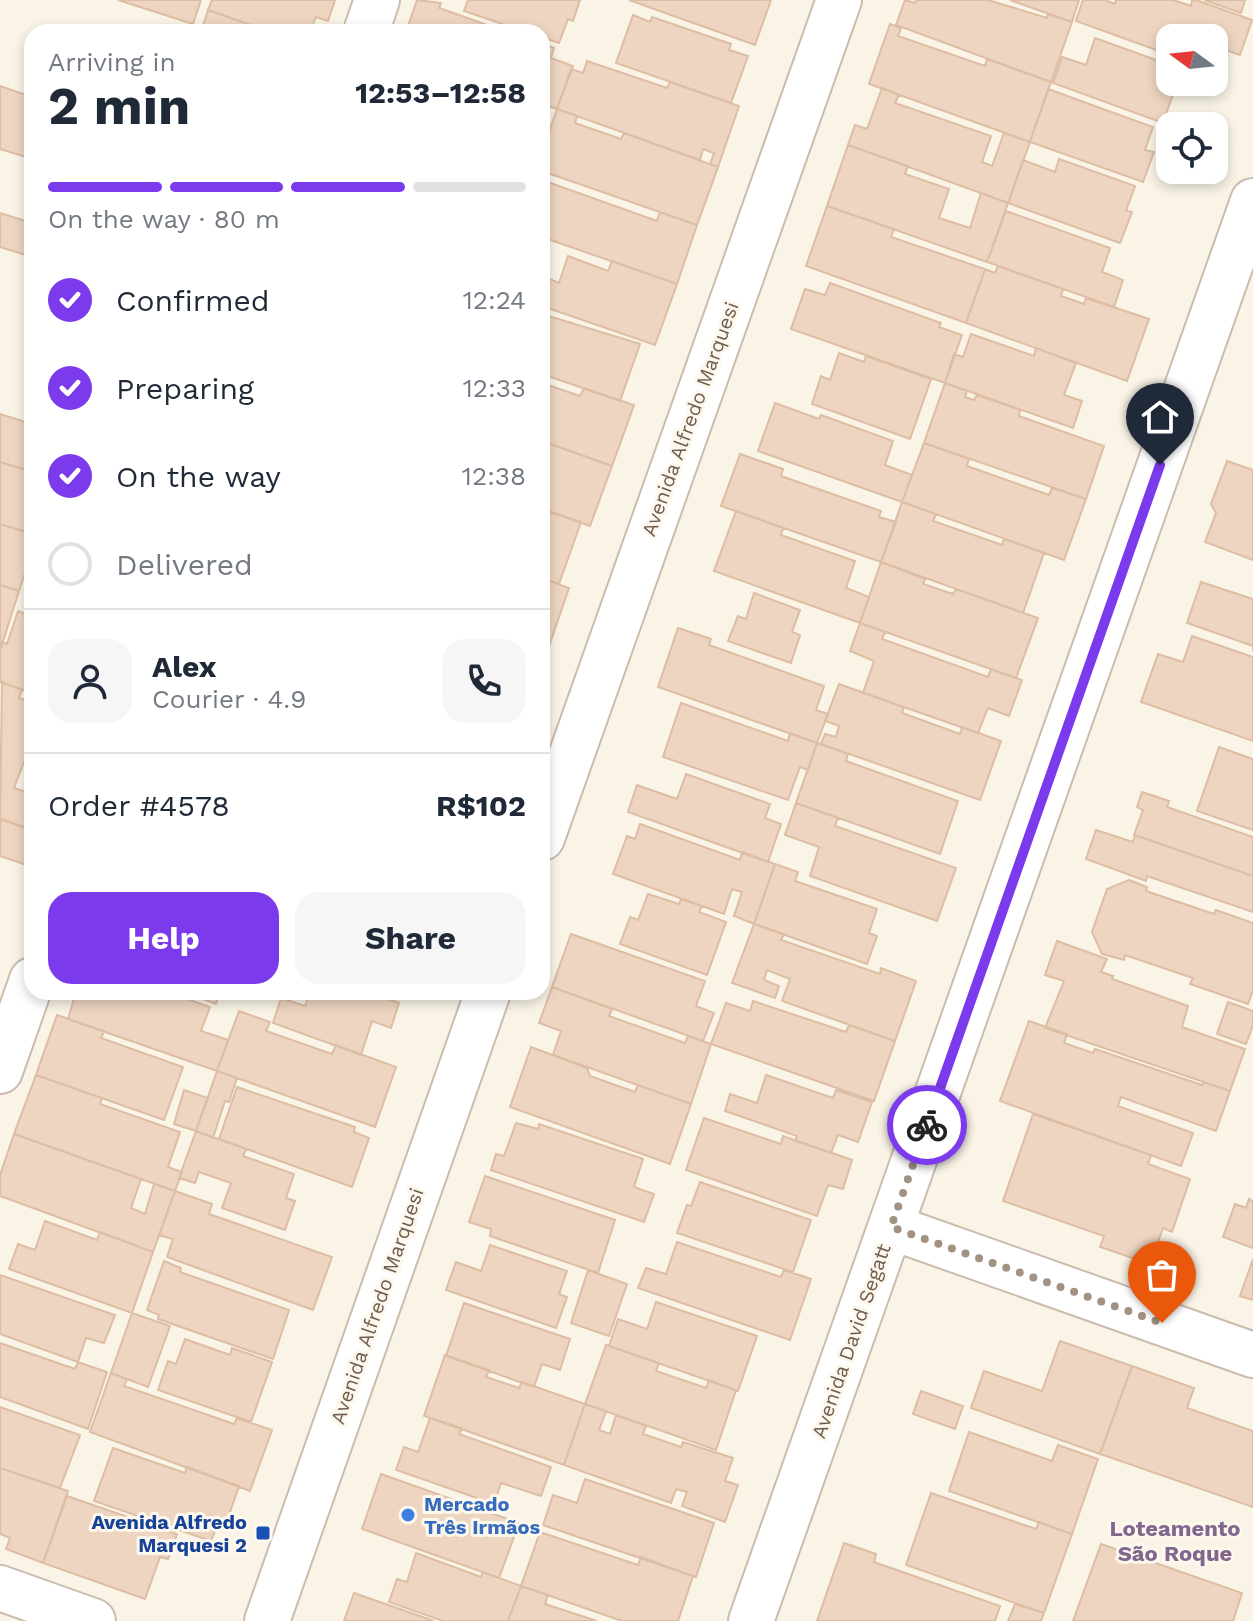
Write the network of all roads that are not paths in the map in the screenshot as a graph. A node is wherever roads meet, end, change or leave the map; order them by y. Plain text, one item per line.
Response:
1 (377, 0) edge
2 (839, 0) edge
3 (369, 24) edge
4 (1253, 201) edge
5 (550, 815) edge
6 (25, 1000) edge
7 (485, 1000) edge
8 (0, 1071) edge
9 (891, 1227) junction
10 (1253, 1355) edge
11 (0, 1588) edge
12 (93, 1621) edge
13 (267, 1621) edge
14 (751, 1621) edge

1 - 3 street
2 - 5 street, Avenida Alfredo Marquesi
4 - 9 street, Avenida David Segatt
6 - 8 street
7 - 13 street, Avenida Alfredo Marquesi
9 - 10 street
9 - 14 street, Avenida David Segatt
11 - 12 street

